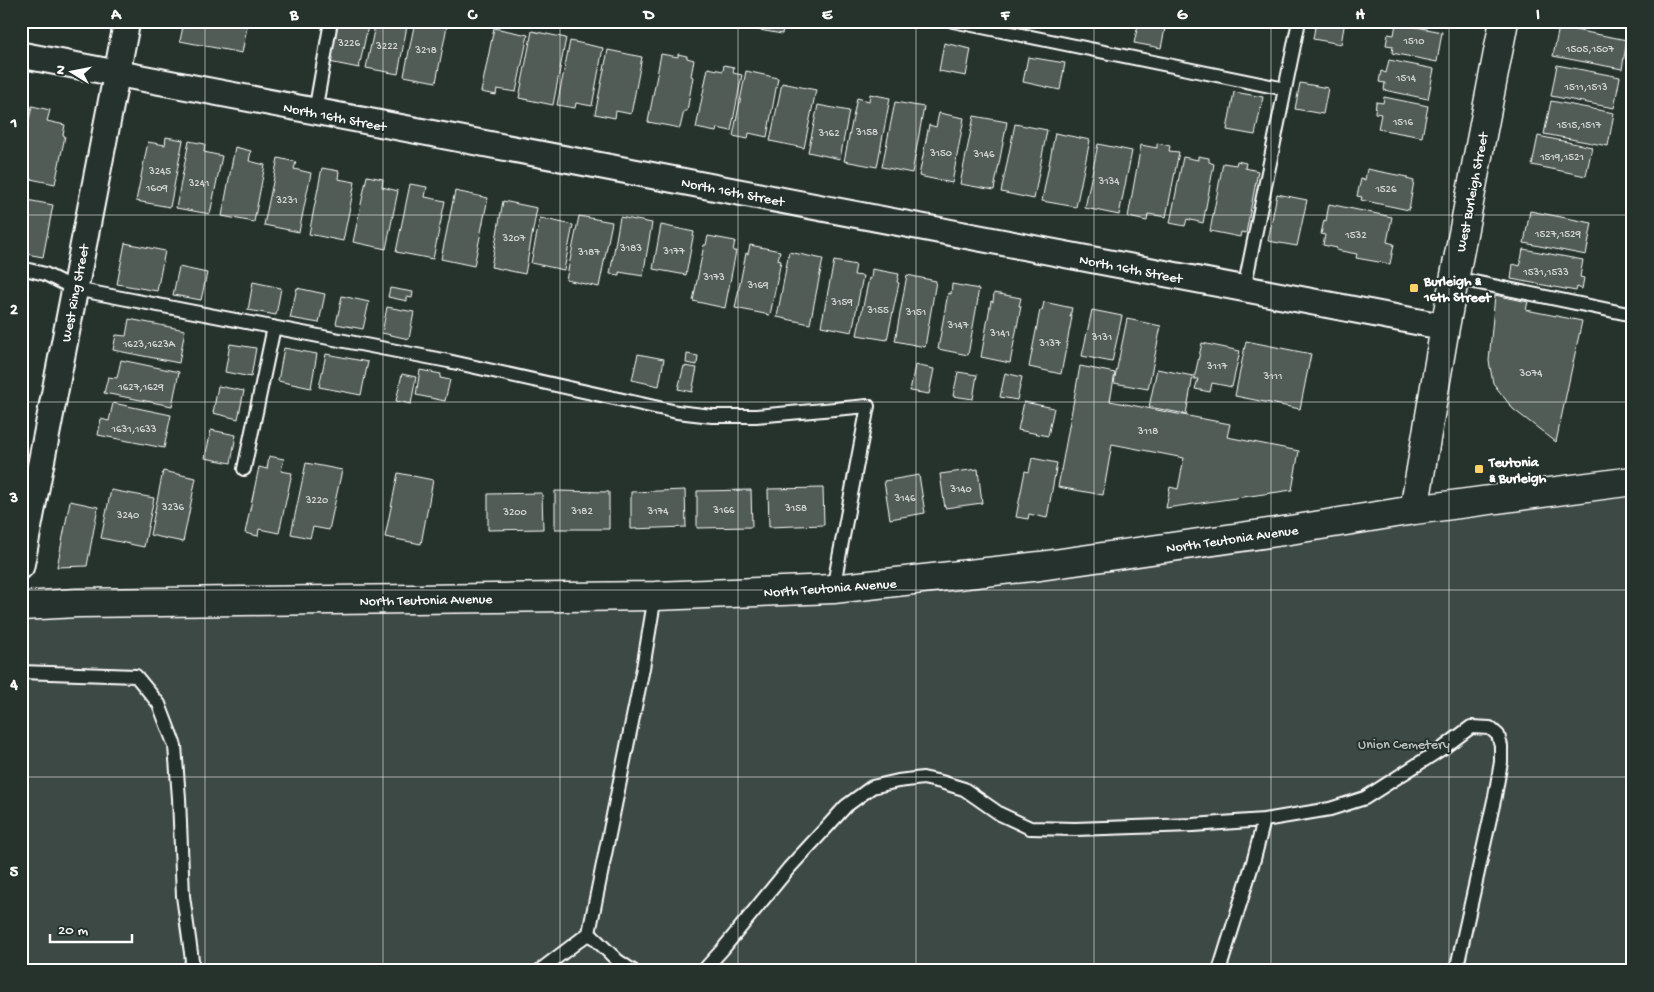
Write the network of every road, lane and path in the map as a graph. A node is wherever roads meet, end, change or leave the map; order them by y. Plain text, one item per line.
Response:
1 (127, 21) edge
2 (332, 21) edge
3 (952, 21) edge
4 (1299, 21) edge
5 (1504, 21) edge
6 (21, 55) edge
7 (117, 74) junction
8 (1285, 89) junction
9 (315, 112) junction
10 (21, 268) edge
11 (1454, 278) junction
12 (75, 289) junction
13 (1244, 289) junction
14 (1633, 315) edge
15 (274, 327) junction
16 (1445, 327) junction
17 (244, 469) dead end
18 (30, 478) edge
19 (1633, 481) edge
20 (1414, 510) junction
21 (21, 566) edge
22 (833, 589) junction
23 (655, 596) junction
24 (21, 606) edge
25 (21, 672) edge
26 (1264, 820) junction
27 (589, 934) junction
28 (190, 971) edge
29 (539, 971) edge
30 (633, 971) edge
31 (703, 971) edge
32 (1219, 971) edge
33 (1456, 971) edge

1 - 7 street, West Ring Street
2 - 9 lane
3 - 8 lane
4 - 8 lane
5 - 11 main road, West Burleigh Street
6 - 7 street, North 16th Street
7 - 9 street, North 16th Street
7 - 12 street, West Ring Street
8 - 13 lane
9 - 13 street, North 16th Street
10 - 12 lane
11 - 14 lane
11 - 16 main road, West Burleigh Street
12 - 15 lane
12 - 18 street, West Ring Street
13 - 16 street, North 16th Street
15 - 17 lane
15 - 22 lane
16 - 20 main road, West Burleigh Street
18 - 21 street, West Ring Street
19 - 20 main road, North Teutonia Avenue
20 - 22 main road, North Teutonia Avenue
22 - 23 main road, North Teutonia Avenue
23 - 24 main road, North Teutonia Avenue
23 - 27 lane
25 - 28 lane
26 - 31 lane
26 - 32 lane
26 - 33 lane
27 - 29 lane
27 - 30 lane

